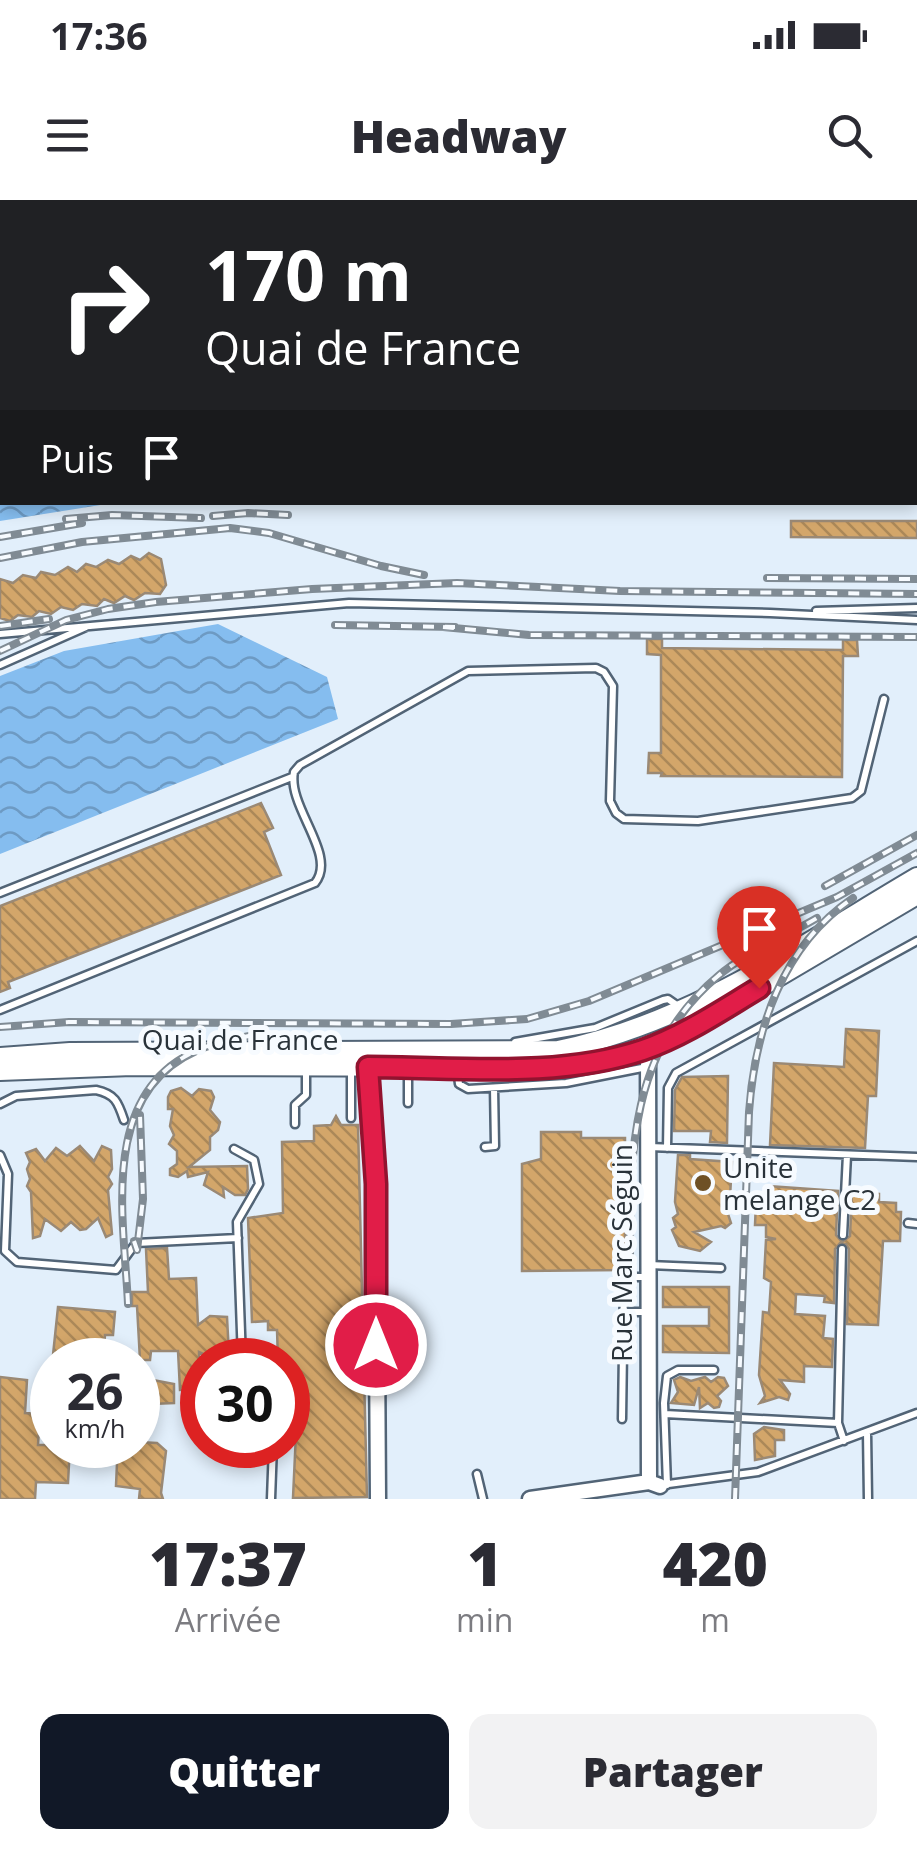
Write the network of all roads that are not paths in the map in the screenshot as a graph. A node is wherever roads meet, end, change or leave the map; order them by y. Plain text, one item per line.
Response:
1 (917, 608) edge
2 (770, 613) junction
3 (917, 620) edge
4 (91, 624) junction
5 (0, 634) edge
6 (0, 664) edge
7 (884, 699) dead end
8 (292, 777) junction
9 (917, 877) edge
10 (0, 893) edge
11 (917, 896) edge
12 (917, 941) edge
13 (768, 963) junction
14 (683, 1009) junction
15 (0, 1010) edge
16 (634, 1030) junction
17 (502, 1052) junction
18 (0, 1056) edge
19 (648, 1058) junction
20 (306, 1067) junction
21 (359, 1067) junction
22 (408, 1067) junction
23 (457, 1067) junction
24 (0, 1071) edge
25 (494, 1088) junction
26 (0, 1104) edge
27 (408, 1104) dead end
28 (351, 1118) dead end
29 (124, 1120) dead end
30 (295, 1124) dead end
31 (485, 1147) dead end
32 (648, 1147) junction
33 (667, 1148) junction
34 (234, 1149) dead end
35 (0, 1155) edge
36 (847, 1155) junction
37 (917, 1158) edge
38 (843, 1235) dead end
39 (238, 1238) junction
40 (842, 1249) dead end
41 (721, 1268) dead end
42 (649, 1271) junction
43 (623, 1312) junction
44 (649, 1312) junction
45 (241, 1338) edge
46 (714, 1370) dead end
47 (917, 1412) edge
48 (664, 1414) junction
49 (622, 1418) dead end
50 (838, 1423) junction
51 (867, 1432) junction
52 (844, 1441) junction
53 (272, 1468) edge
54 (477, 1474) dead end
55 (659, 1484) junction
56 (271, 1499) edge
57 (378, 1499) edge
58 (483, 1499) edge
59 (530, 1499) edge
60 (868, 1499) edge

1 - 2 lane
2 - 3 lane
2 - 4 lane
4 - 5 lane
4 - 6 lane
7 - 8 lane
8 - 10 lane
8 - 15 lane
9 - 13 main road, Quai de France
11 - 19 main road, Quai de France
12 - 33 lane
13 - 14 main road, Quai de France
13 - 19 main road
14 - 16 main road, Quai de France
14 - 17 lane
16 - 17 main road, Quai de France
16 - 19 main road
17 - 18 main road, Quai de France
19 - 23 main road, Quai de France
19 - 25 lane
19 - 32 street, Rue Marc Séguin
20 - 21 main road, Quai de France
20 - 24 main road, Quai de France
20 - 30 lane
21 - 22 main road, Quai de France
21 - 28 lane
21 - 57 street
22 - 23 main road, Quai de France
22 - 27 lane
23 - 25 lane
25 - 31 lane
26 - 29 lane
32 - 33 lane
32 - 42 street, Rue Marc Séguin
33 - 36 lane
34 - 39 lane
35 - 39 lane
36 - 37 lane
36 - 38 lane
39 - 45 lane
40 - 50 lane
41 - 42 lane
42 - 43 lane
42 - 44 street, Rue Marc Séguin
43 - 44 lane
43 - 49 lane
44 - 55 street, Rue Marc Séguin
46 - 48 lane
47 - 51 lane
48 - 50 lane
48 - 55 lane
50 - 52 lane
51 - 52 lane
51 - 60 lane
52 - 55 lane
53 - 56 lane
54 - 58 lane
55 - 59 street

